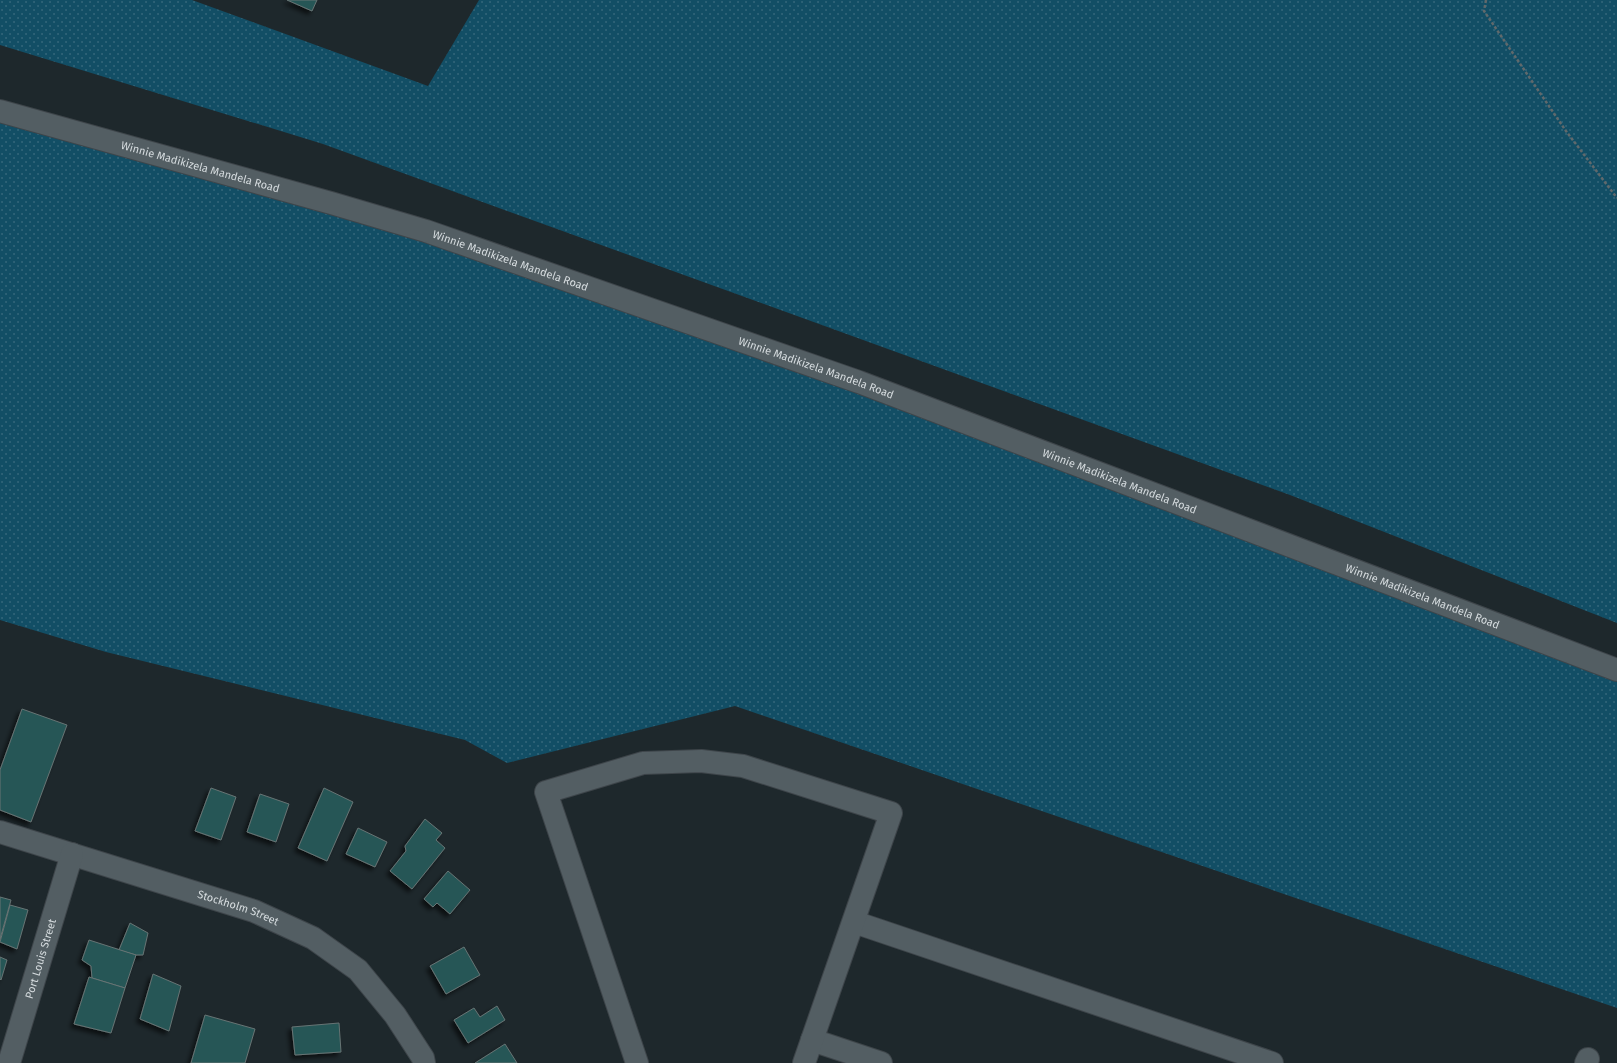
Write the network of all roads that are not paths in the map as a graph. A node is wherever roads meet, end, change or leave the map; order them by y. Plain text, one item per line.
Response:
1 (0, 111) edge
2 (1617, 670) edge
3 (0, 832) edge
4 (72, 854) junction
5 (854, 922) junction
6 (812, 1040) junction
7 (9, 1063) edge
8 (424, 1063) edge
9 (637, 1063) edge
10 (804, 1063) edge
11 (881, 1063) edge
12 (1272, 1063) edge

1 - 2 street, Winnie Madikizela Mandela Road
3 - 4 street, Stockholm Street
4 - 7 street, Port Louis Street
4 - 8 street, Stockholm Street
5 - 6 street
5 - 9 street
5 - 12 street
6 - 10 street
6 - 11 street

